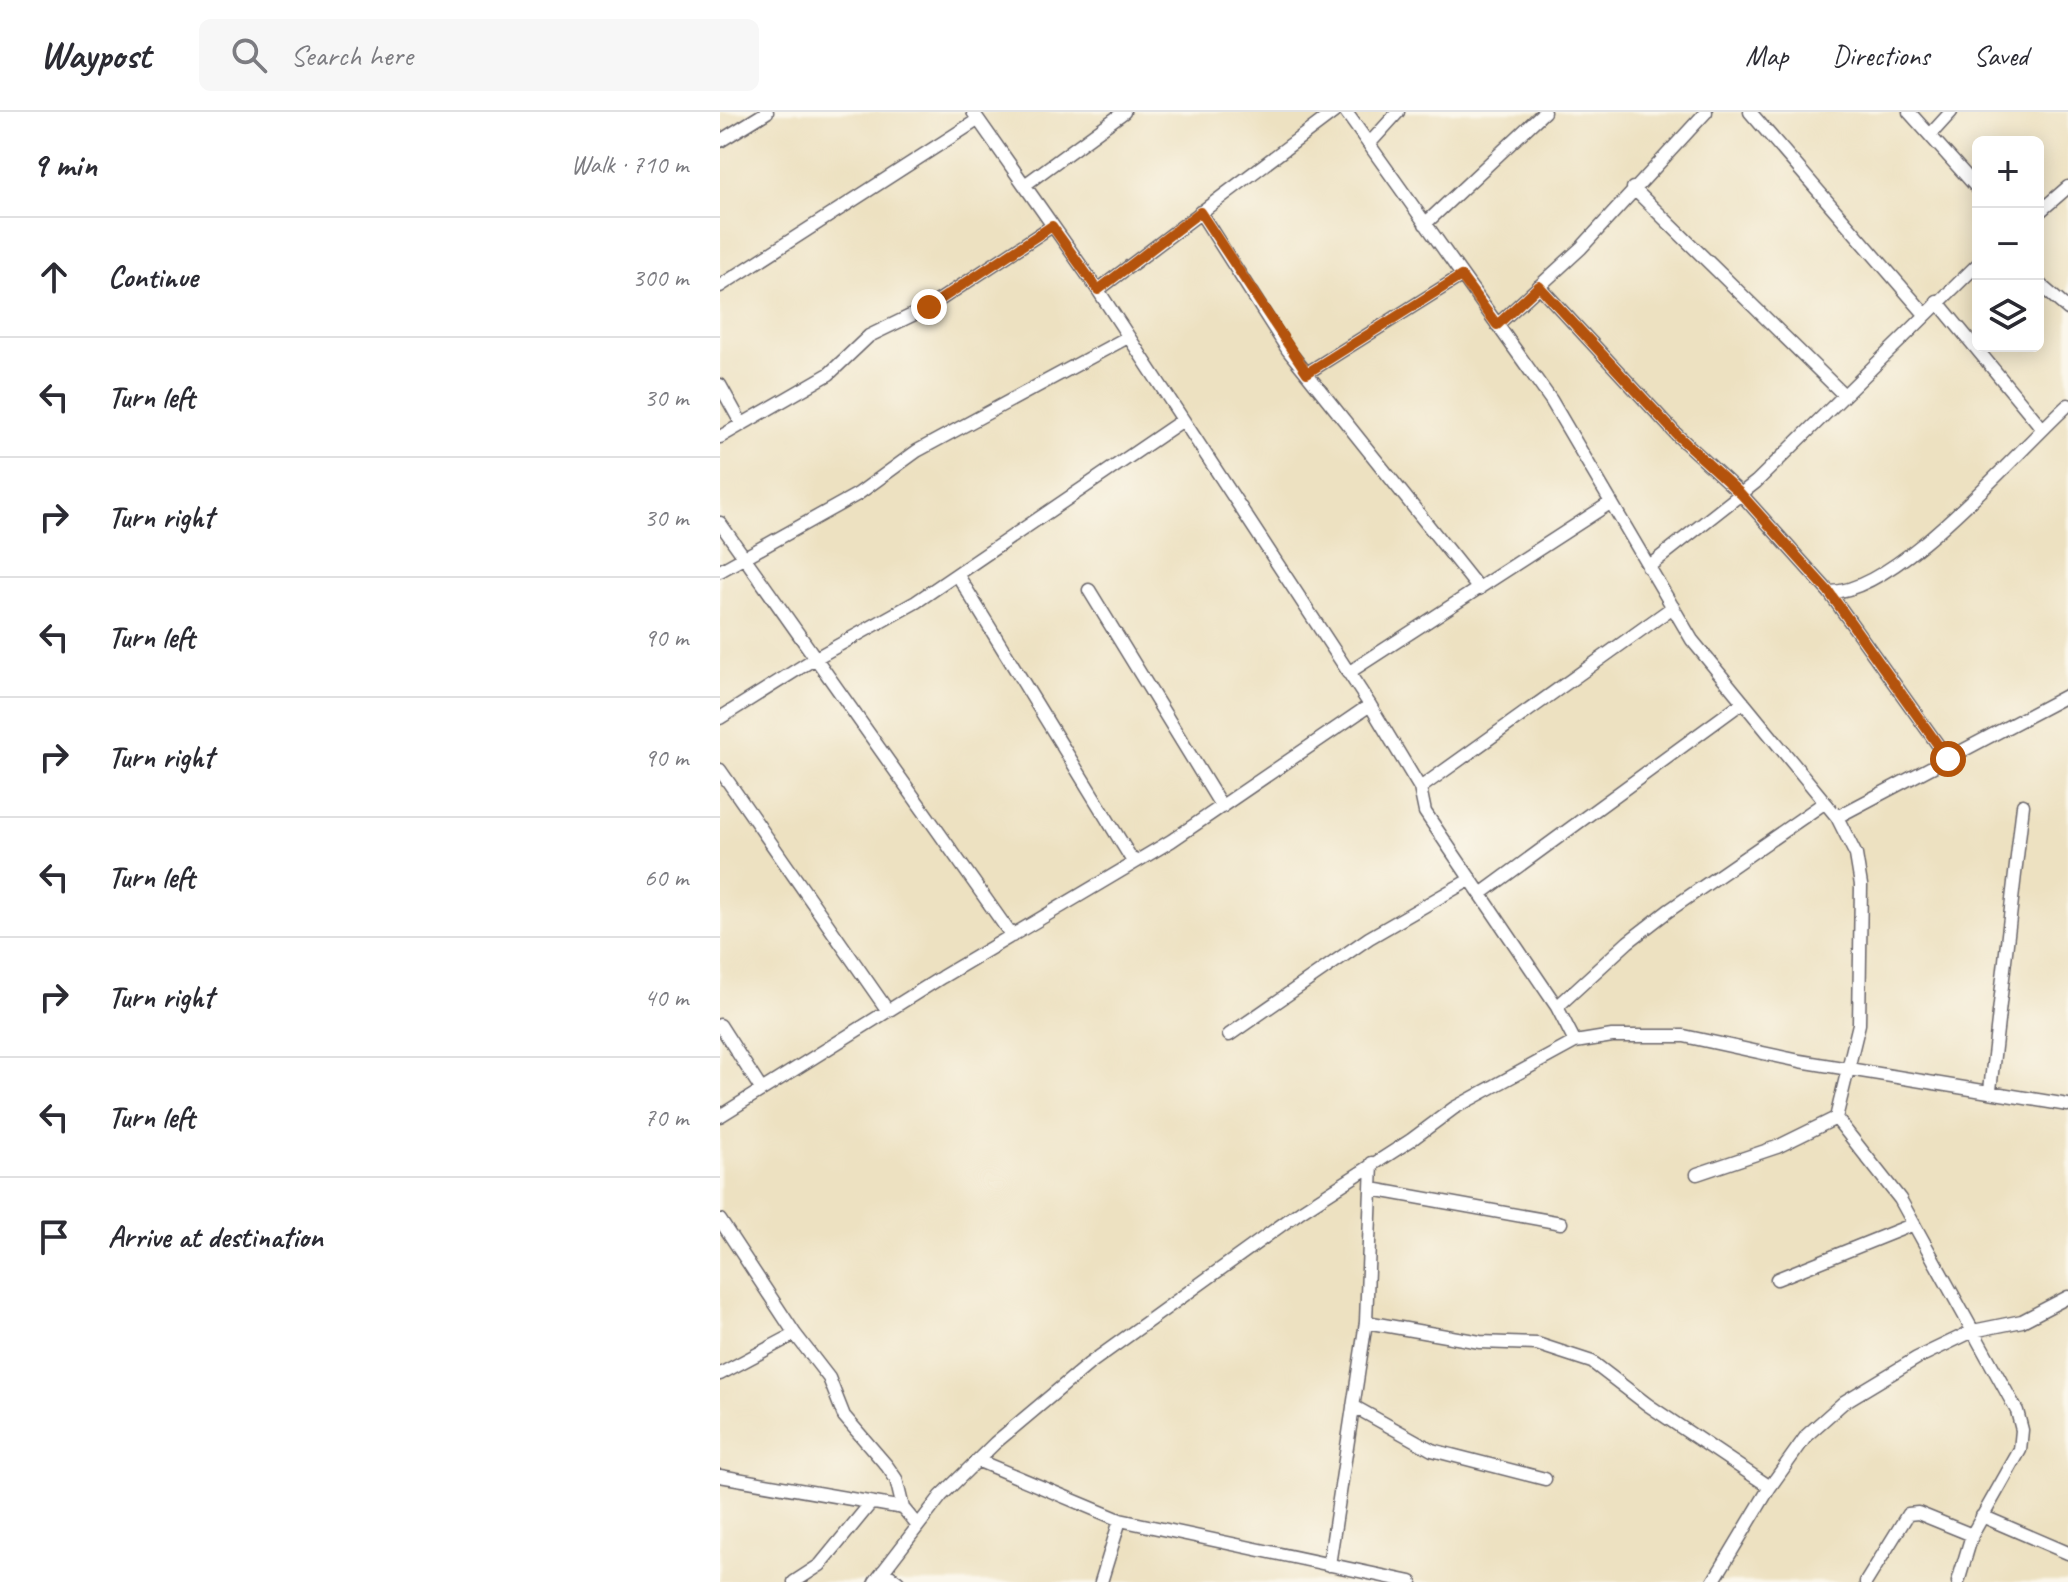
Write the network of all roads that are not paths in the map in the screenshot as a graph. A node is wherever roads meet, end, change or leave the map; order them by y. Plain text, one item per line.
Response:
1 (767, 112) edge
2 (1124, 112) edge
3 (1334, 112) edge
4 (1346, 112) edge
5 (1398, 112) edge
6 (1544, 112) edge
7 (1706, 112) edge
8 (1750, 112) edge
9 (1909, 112) edge
10 (1951, 112) edge
11 (974, 116) edge
12 (1931, 134) junction
13 (720, 141) edge
14 (1369, 144) junction
15 (1972, 182) edge
16 (1026, 184) junction
17 (2068, 187) edge
18 (1633, 188) junction
19 (2044, 208) edge
20 (1200, 212) junction
21 (1425, 224) junction
22 (1052, 226) junction
23 (1972, 269) edge
24 (1461, 276) junction
25 (720, 286) edge
26 (1539, 286) junction
27 (2044, 288) edge
28 (1098, 290) junction
29 (1937, 301) junction
30 (2068, 309) edge
31 (1924, 313) junction
32 (1497, 325) junction
33 (1128, 337) junction
34 (1307, 373) junction
35 (720, 385) edge
36 (1843, 394) junction
37 (2068, 405) edge
38 (1183, 420) junction
39 (741, 423) junction
40 (2042, 428) junction
41 (720, 437) edge
42 (1741, 494) junction
43 (1610, 503) junction
44 (720, 523) edge
45 (742, 556) junction
46 (1648, 567) junction
47 (720, 571) edge
48 (957, 574) junction
49 (1479, 589) junction
50 (1089, 590) dead end
51 (1829, 592) junction
52 (1673, 607) junction
53 (814, 659) junction
54 (1348, 673) junction
55 (2068, 695) edge
56 (1743, 702) junction
57 (1370, 705) junction
58 (720, 718) edge
59 (1948, 759) junction
60 (720, 770) edge
61 (1420, 788) junction
62 (1824, 803) junction
63 (2023, 805) dead end
64 (1222, 807) junction
65 (1837, 817) junction
66 (1134, 863) junction
67 (1471, 879) junction
68 (1482, 893) junction
69 (1012, 936) junction
70 (1557, 1007) junction
71 (888, 1011) junction
72 (720, 1025) edge
73 (1229, 1035) dead end
74 (1575, 1042) junction
75 (1850, 1069) junction
76 (761, 1089) junction
77 (1990, 1090) junction
78 (2068, 1105) edge
79 (720, 1116) edge
80 (1836, 1118) junction
81 (1372, 1163) junction
82 (1697, 1174) dead end
83 (1372, 1189) junction
84 (720, 1220) edge
85 (1561, 1223) dead end
86 (1914, 1224) junction
87 (1777, 1279) dead end
88 (2068, 1297) edge
89 (1366, 1322) junction
90 (1973, 1331) junction
91 (795, 1334) junction
92 (720, 1374) edge
93 (1353, 1406) junction
94 (979, 1461) junction
95 (720, 1476) edge
96 (1545, 1479) dead end
97 (1770, 1487) junction
98 (870, 1504) junction
99 (903, 1508) junction
100 (1982, 1516) junction
101 (1120, 1520) junction
102 (917, 1525) junction
103 (1972, 1535) junction
104 (2068, 1553) edge
105 (1329, 1565) junction
106 (879, 1577) edge
107 (1383, 1579) edge
108 (794, 1582) edge
109 (898, 1582) edge
110 (1101, 1582) edge
111 (1411, 1582) edge
112 (1713, 1582) edge
113 (1866, 1582) edge
114 (1958, 1582) edge

1 - 13 street
2 - 16 street
3 - 20 street
4 - 14 street
5 - 14 street
6 - 21 street
7 - 18 street
8 - 31 street
9 - 12 street
10 - 12 street
11 - 16 street
11 - 25 street
12 - 15 street
14 - 21 street
16 - 22 street
17 - 19 street
18 - 26 street
18 - 36 street
20 - 28 street
20 - 34 street
21 - 24 street
22 - 28 street
22 - 39 street
23 - 29 street
24 - 32 street
24 - 34 street
26 - 32 street
26 - 42 street
27 - 30 street
28 - 33 street
29 - 31 street
29 - 40 street
31 - 36 street
32 - 43 street
33 - 38 street
33 - 45 street
34 - 49 street
35 - 39 street
36 - 42 street
37 - 40 street
38 - 48 street
38 - 54 street
39 - 41 street
40 - 51 street
42 - 46 street
42 - 51 street
43 - 46 street
43 - 49 street
44 - 45 street
45 - 47 street
45 - 53 street
46 - 52 street
48 - 53 street
48 - 66 street
49 - 54 street
50 - 64 street
51 - 59 street
52 - 56 street
52 - 61 street
53 - 58 street
53 - 69 street
54 - 57 street
55 - 59 street
56 - 62 street
56 - 68 street
57 - 61 street
57 - 64 street
59 - 65 street
60 - 71 street
61 - 67 street
62 - 65 street
62 - 70 street
63 - 77 street
64 - 66 street
65 - 75 street
66 - 69 street
67 - 68 street
67 - 73 street
68 - 70 street
69 - 71 street
70 - 74 street
71 - 76 street
72 - 76 street
74 - 75 street
74 - 81 street
75 - 77 street
75 - 80 street
76 - 79 street
77 - 78 street
80 - 82 street
80 - 86 street
81 - 83 street
81 - 94 street
83 - 85 street
83 - 89 street
84 - 91 street
86 - 87 street
86 - 90 street
88 - 90 street
89 - 93 street
89 - 97 street
90 - 97 street
90 - 100 street
91 - 92 street
91 - 99 street
93 - 96 street
93 - 105 street
94 - 101 street
94 - 102 street
95 - 98 street
97 - 112 street
98 - 99 street
98 - 108 street
99 - 102 street
100 - 103 street
100 - 104 street
101 - 105 street
101 - 110 street
102 - 106 street
103 - 113 street
103 - 114 street
105 - 107 street
106 - 109 street
107 - 111 street

